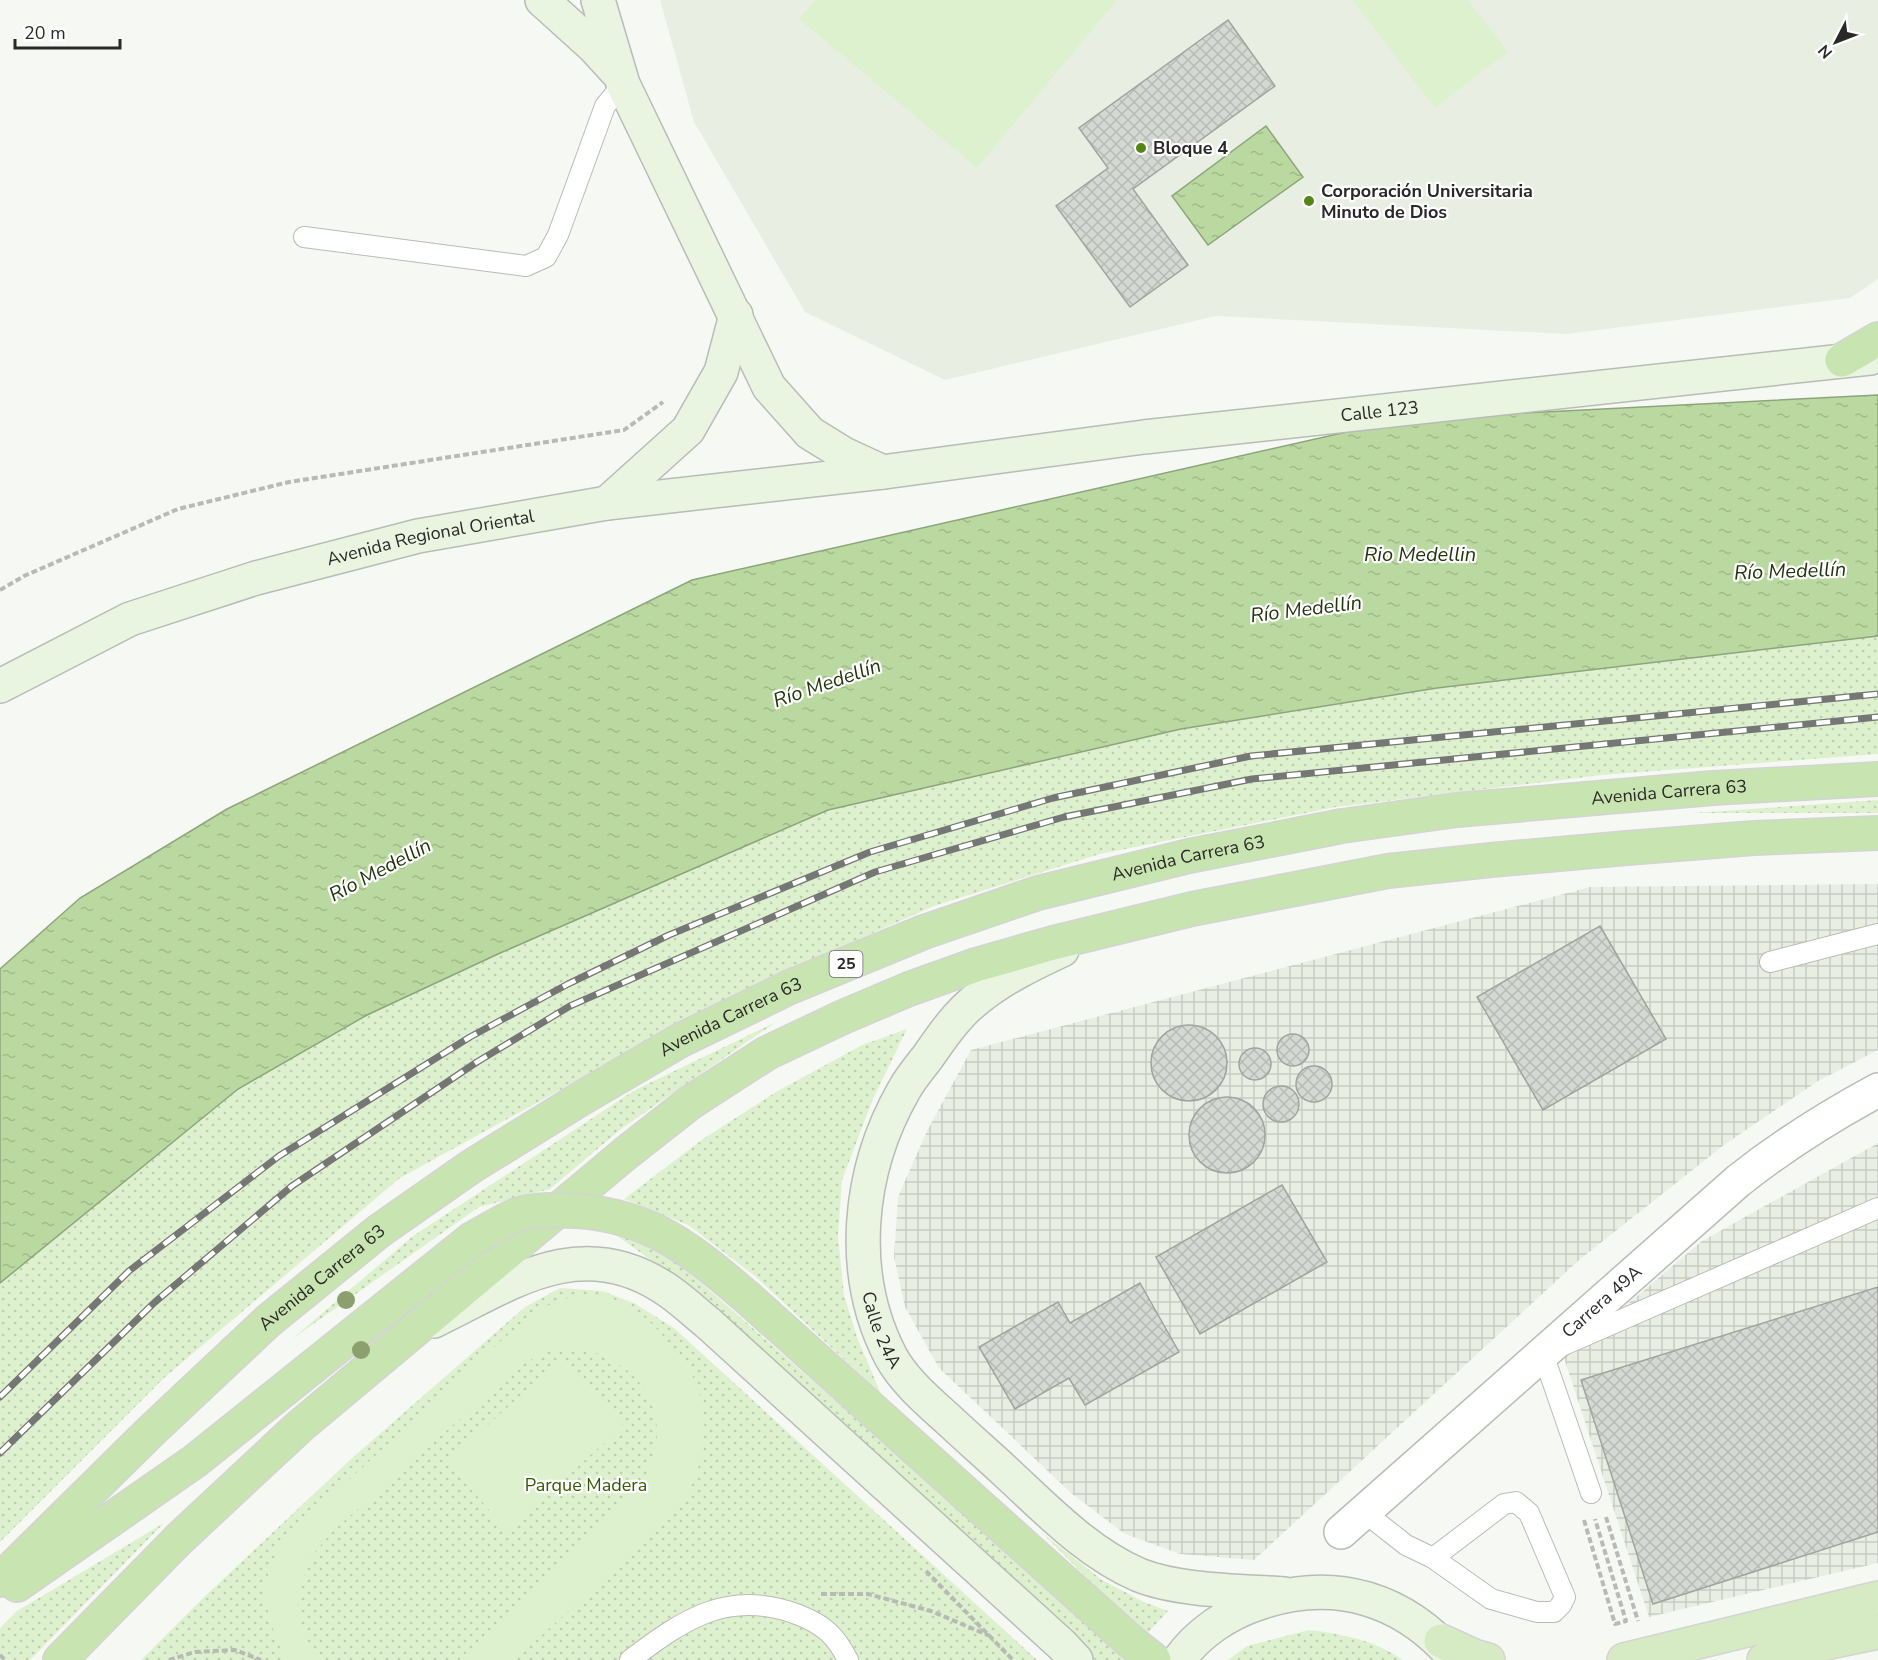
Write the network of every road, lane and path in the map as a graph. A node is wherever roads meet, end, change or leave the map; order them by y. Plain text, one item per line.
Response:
1 (542, 0) edge
2 (598, 0) edge
3 (621, 79) junction
4 (304, 237) dead end
5 (735, 315) junction
6 (1878, 339) edge
7 (1878, 358) edge
8 (1842, 360) junction
9 (666, 400) dead end
10 (883, 472) junction
11 (607, 503) junction
12 (0, 590) edge
13 (0, 686) edge
14 (1878, 778) edge
15 (1878, 833) edge
16 (1099, 932) junction
17 (1878, 934) edge
18 (1770, 962) dead end
19 (1878, 1090) edge
20 (1878, 1208) edge
21 (408, 1334) junction
22 (1543, 1354) junction
23 (1591, 1500) junction
24 (1605, 1516) dead end
25 (1352, 1522) joint
26 (1433, 1557) junction
27 (932, 1565) dead end
28 (0, 1580) edge
29 (1284, 1594) junction
30 (0, 1597) edge
31 (1878, 1598) edge
32 (783, 1609) junction
33 (1638, 1623) dead end
34 (1878, 1632) edge
35 (990, 1636) junction
36 (1449, 1651) edge
37 (0, 1655) edge
38 (1182, 1655) edge
39 (5, 1660) edge
40 (60, 1660) edge
41 (169, 1660) edge
42 (261, 1660) edge
43 (630, 1660) edge
44 (848, 1660) edge
45 (1013, 1660) edge
46 (1076, 1660) edge
47 (1154, 1660) edge
48 (1488, 1660) edge
49 (1624, 1660) edge
50 (1764, 1660) edge

1 - 3 main road
2 - 3 main road
3 - 4 lane
3 - 5 main road
5 - 10 main road
5 - 11 main road
6 - 8 highway
7 - 8 main road, Calle 123
8 - 10 main road, Calle 123
9 - 12 path
10 - 11 main road, Avenida Regional Oriental
11 - 13 main road, Avenida Regional Oriental
14 - 28 highway, Avenida Carrera 63 / 25
15 - 16 highway
16 - 21 highway
16 - 29 main road, Calle 24A
17 - 18 lane
19 - 22 street, Carrera 49A
20 - 22 lane
21 - 40 highway
21 - 46 main road
22 - 23 lane
22 - 25 street, Carrera 49A
23 - 23 path
24 - 33 path
25 - 26 lane
26 - 26 lane
27 - 35 path
29 - 36 main road
29 - 38 main road
30 - 47 highway, bridge
31 - 49 main road
32 - 35 path
32 - 43 lane
32 - 44 lane
34 - 50 main road
35 - 45 path
36 - 48 main road
37 - 39 path
41 - 42 path

